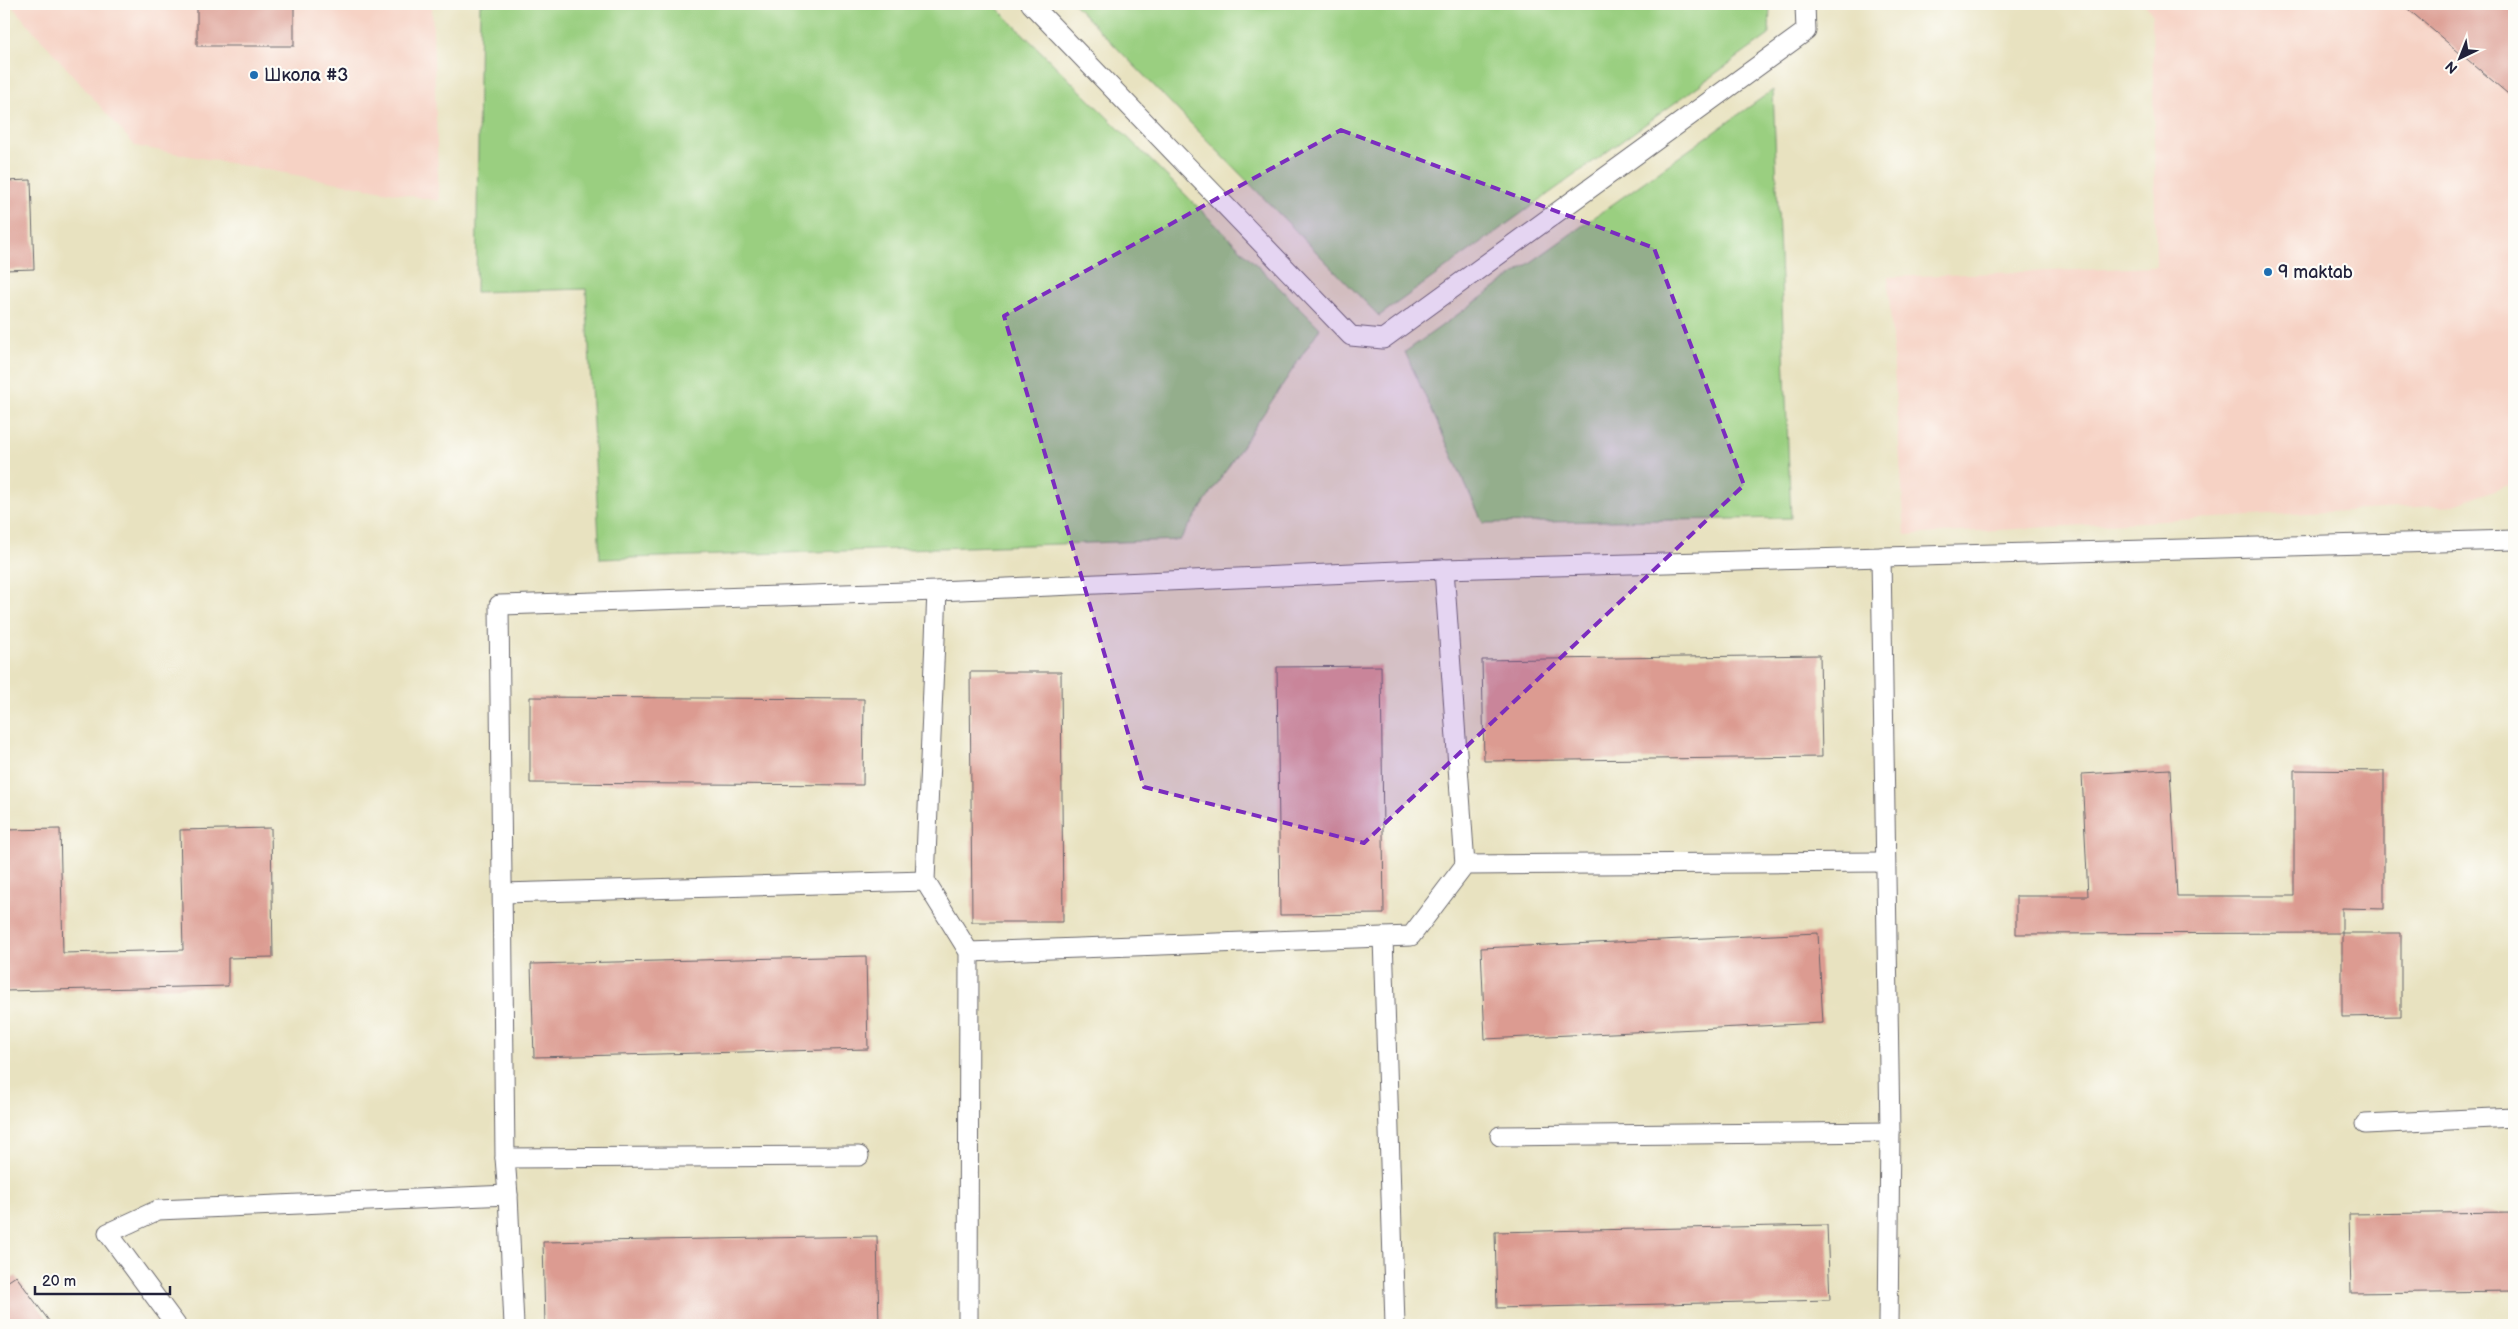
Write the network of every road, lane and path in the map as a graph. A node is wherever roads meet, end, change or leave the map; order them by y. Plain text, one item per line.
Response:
1 (1032, 4) edge
2 (1805, 4) edge
3 (2514, 540) edge
4 (1881, 557) junction
5 (1444, 569) junction
6 (937, 591) junction
7 (1886, 862) junction
8 (1465, 865) junction
9 (925, 881) junction
10 (503, 893) junction
11 (1383, 937) junction
12 (969, 952) junction
13 (2514, 1117) edge
14 (2365, 1124) dead end
15 (1890, 1132) junction
16 (1500, 1136) dead end
17 (859, 1156) dead end
18 (506, 1158) junction
19 (508, 1195) junction
20 (176, 1325) edge
21 (514, 1325) edge
22 (968, 1325) edge
23 (1395, 1325) edge
24 (1888, 1325) edge

1 - 2 lane
3 - 4 lane
4 - 5 lane
4 - 7 lane
5 - 6 lane
5 - 8 lane
6 - 9 lane
6 - 10 lane
7 - 8 lane
7 - 15 lane
8 - 11 lane
9 - 10 lane
9 - 12 lane
10 - 18 lane
11 - 12 lane
11 - 23 lane
12 - 22 lane
13 - 14 lane
15 - 16 lane
15 - 24 lane
17 - 18 lane
18 - 19 lane
19 - 20 lane
19 - 21 lane

